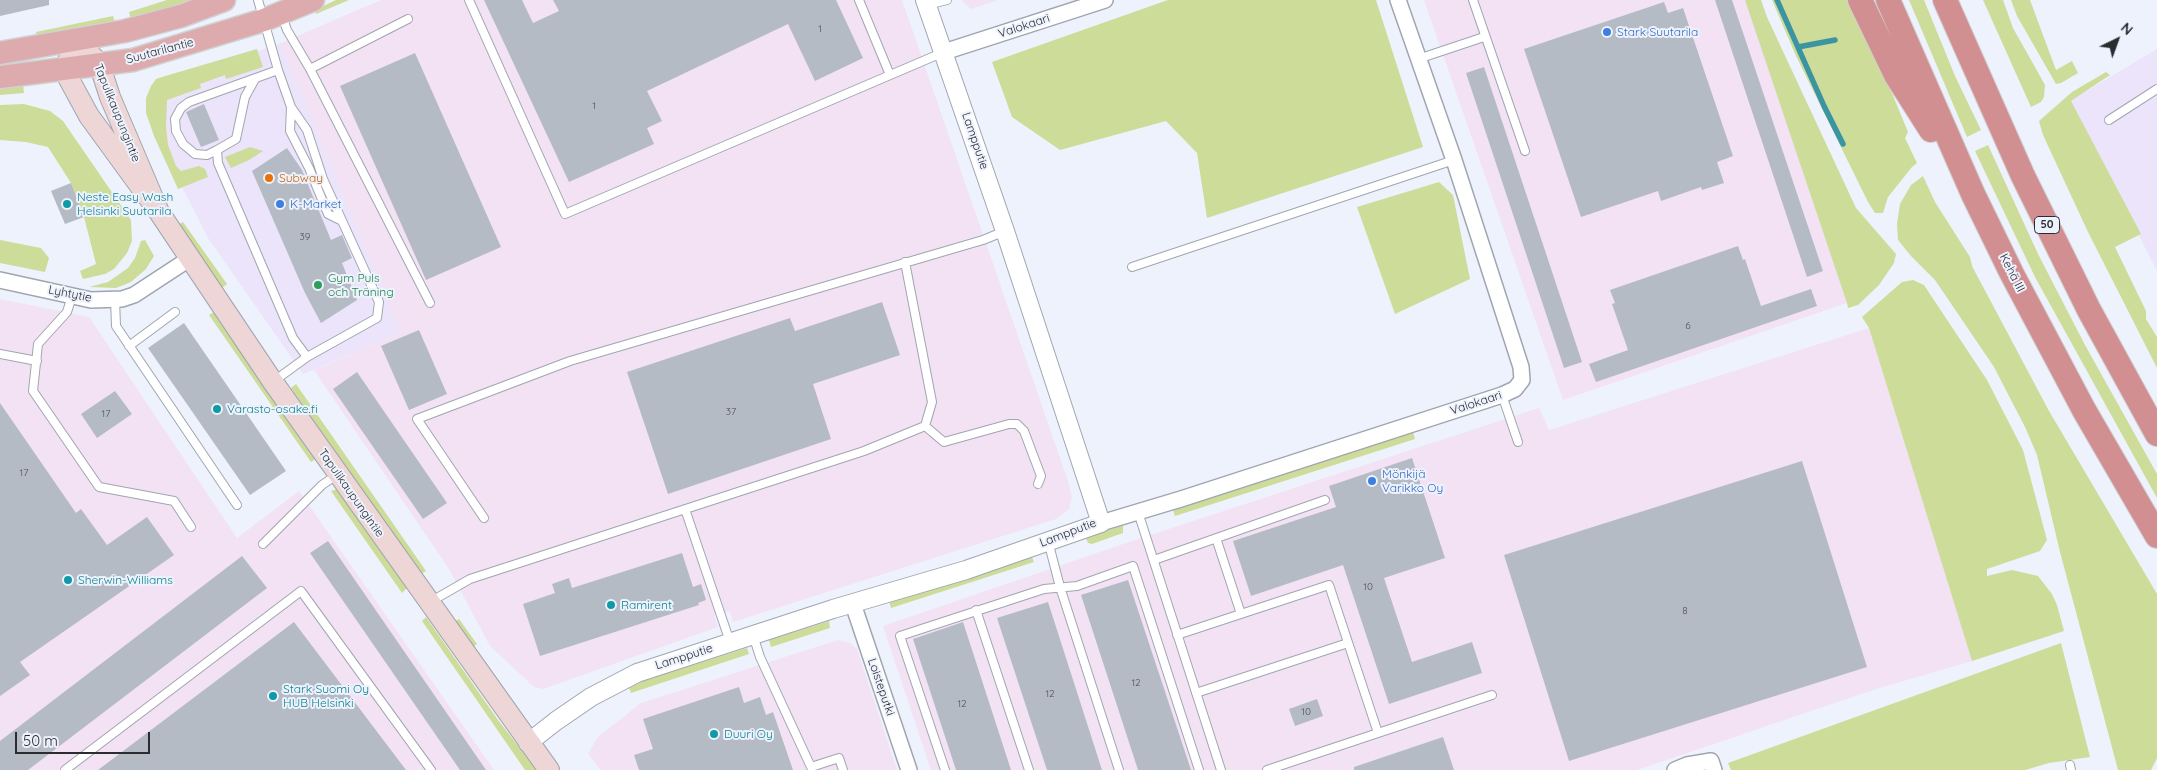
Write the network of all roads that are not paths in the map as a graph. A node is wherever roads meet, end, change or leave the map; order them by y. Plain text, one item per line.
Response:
1 (224, 0) edge
2 (314, 0) edge
3 (469, 0) edge
4 (859, 0) edge
5 (948, 0) edge
6 (1105, 0) edge
7 (1398, 0) edge
8 (1473, 0) edge
9 (1860, 0) edge
10 (1888, 0) edge
11 (926, 3) edge
12 (1947, 3) edge
13 (268, 11) edge
14 (408, 20) dead end
15 (1484, 37) junction
16 (77, 41) junction
17 (944, 52) junction
18 (0, 53) edge
19 (1418, 59) junction
20 (99, 63) junction
21 (310, 68) junction
22 (64, 70) junction
23 (278, 70) junction
24 (890, 75) junction
25 (0, 77) edge
26 (255, 79) junction
27 (2157, 89) edge
28 (291, 107) junction
29 (2109, 120) dead end
30 (217, 150) junction
31 (1525, 151) dead end
32 (1454, 160) junction
33 (309, 168) junction
34 (323, 179) junction
35 (1973, 194) junction
36 (159, 212) junction
37 (342, 221) junction
38 (1005, 231) junction
39 (189, 259) junction
40 (905, 262) junction
41 (1132, 267) dead end
42 (0, 280) edge
43 (72, 296) junction
44 (115, 300) junction
45 (430, 303) dead end
46 (175, 312) dead end
47 (129, 346) junction
48 (0, 354) edge
49 (308, 357) junction
50 (37, 361) junction
51 (273, 382) junction
52 (1502, 395) junction
53 (925, 426) junction
54 (2157, 434) edge
55 (1518, 442) dead end
56 (338, 474) junction
57 (1038, 484) dead end
58 (1325, 500) dead end
59 (236, 505) dead end
60 (685, 509) junction
61 (1138, 512) junction
62 (484, 518) dead end
63 (1101, 523) junction
64 (191, 527) dead end
65 (2157, 536) edge
66 (1216, 538) junction
67 (1048, 541) junction
68 (263, 544) dead end
69 (1154, 560) junction
70 (1060, 588) junction
71 (429, 603) junction
72 (853, 604) junction
73 (976, 610) junction
74 (1242, 614) junction
75 (753, 635) junction
76 (1177, 635) junction
77 (730, 642) junction
78 (1348, 643) junction
79 (1196, 693) junction
80 (1492, 695) dead end
81 (1378, 733) junction
82 (528, 744) junction
83 (1713, 766) edge
84 (65, 770) edge
85 (431, 770) edge
86 (549, 770) edge
87 (843, 770) edge
88 (909, 770) edge
89 (945, 770) edge
90 (1029, 770) edge
91 (1119, 770) edge
92 (1199, 770) edge
93 (1222, 770) edge
94 (1267, 770) edge
95 (1676, 770) edge

1 - 16 main road
2 - 13 main road, Suutarilantie
3 - 24 lane
4 - 24 lane
5 - 11 lane
6 - 17 street, Valokaari
7 - 19 street, Valokaari
8 - 15 lane
9 - 35 highway
10 - 35 highway, Kehä III
11 - 17 street, Lampputie
12 - 54 highway, 50
13 - 20 main road, Suutarilantie
13 - 21 lane
13 - 23 lane
14 - 21 lane
15 - 19 lane
15 - 31 lane
16 - 18 main road
16 - 20 main road, Tapulikaupungintie
16 - 22 main road
17 - 24 lane
17 - 38 street, Lampputie
19 - 32 street, Valokaari
20 - 22 main road, Suutarilantie
20 - 36 main road, Tapulikaupungintie
21 - 45 lane
22 - 25 main road, Suutarilantie
22 - 36 main road, Tapulikaupungintie
23 - 26 lane
23 - 28 lane
26 - 30 lane
26 - 30 lane
27 - 29 lane
28 - 33 lane
28 - 34 lane
30 - 49 lane
32 - 41 lane
32 - 52 street, Valokaari
33 - 34 lane
33 - 37 lane
34 - 37 lane
35 - 65 highway, Kehä III
36 - 39 main road, Tapulikaupungintie
37 - 49 lane
38 - 40 lane
38 - 63 street, Lampputie
39 - 44 street, Lyhtytie
39 - 51 main road, Tapulikaupungintie
40 - 53 lane
40 - 62 lane
42 - 43 street, Lyhtytie
43 - 44 street, Lyhtytie
43 - 50 lane
44 - 47 lane
46 - 47 lane
47 - 59 lane
48 - 50 lane
49 - 51 lane
50 - 64 lane
51 - 56 main road, Tapulikaupungintie
52 - 55 lane
52 - 61 street, Valokaari
53 - 57 lane
53 - 60 lane
56 - 68 lane
56 - 71 main road, Tapulikaupungintie
58 - 66 lane
60 - 71 lane
60 - 77 lane
61 - 63 street, Valokaari
61 - 69 lane
63 - 67 street, Lampputie
66 - 69 lane
66 - 74 lane
67 - 70 lane
67 - 72 street, Lampputie
69 - 76 lane
70 - 73 lane
70 - 91 lane
70 - 92 lane
71 - 82 main road, Tapulikaupungintie
72 - 75 street, Lampputie
72 - 88 street, Loisteputki
73 - 89 lane
73 - 90 lane
74 - 76 lane
74 - 78 lane
75 - 77 street, Lampputie
75 - 87 lane
76 - 79 lane
77 - 82 street, Lampputie
78 - 79 lane
78 - 81 lane
79 - 93 lane
80 - 81 lane
81 - 94 lane
82 - 86 main road, Tapulikaupungintie
83 - 95 street
84 - 85 lane

